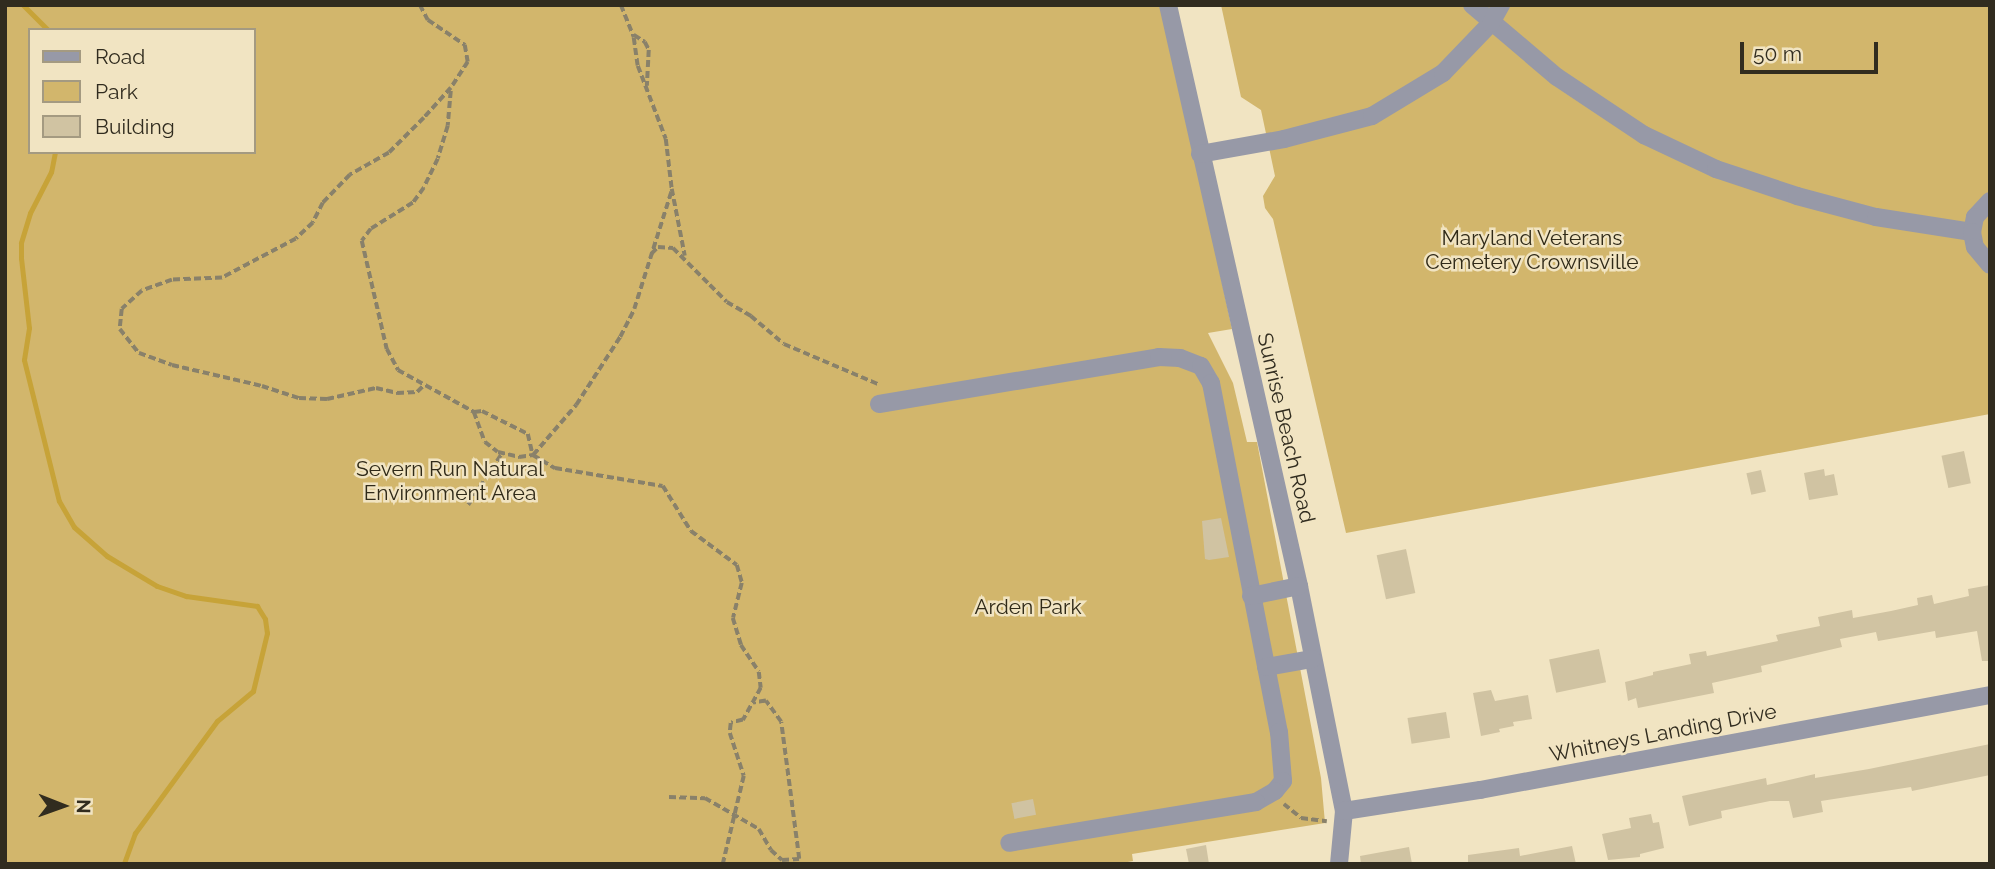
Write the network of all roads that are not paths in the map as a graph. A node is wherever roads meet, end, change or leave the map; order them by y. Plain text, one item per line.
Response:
1 (1168, 5) edge
2 (1472, 5) edge
3 (1501, 5) edge
4 (1491, 23) junction
5 (1200, 154) junction
6 (1990, 201) edge
7 (1972, 232) junction
8 (1990, 265) edge
9 (879, 404) dead end
10 (1299, 586) junction
11 (1251, 596) junction
12 (1312, 659) junction
13 (1266, 667) junction
14 (1990, 695) edge
15 (1344, 811) junction
16 (1009, 843) dead end
17 (1339, 864) edge

1 - 5 street, Sunrise Beach Road
2 - 4 street
3 - 4 street
4 - 5 street
4 - 7 street
5 - 10 street, Sunrise Beach Road
6 - 7 street
7 - 8 street
9 - 11 street
10 - 11 street
10 - 12 street, Sunrise Beach Road
11 - 13 street
12 - 13 street
12 - 15 street, Sunrise Beach Road
13 - 16 street
14 - 15 street, Whitneys Landing Drive
15 - 17 street, Sunrise Beach Road

